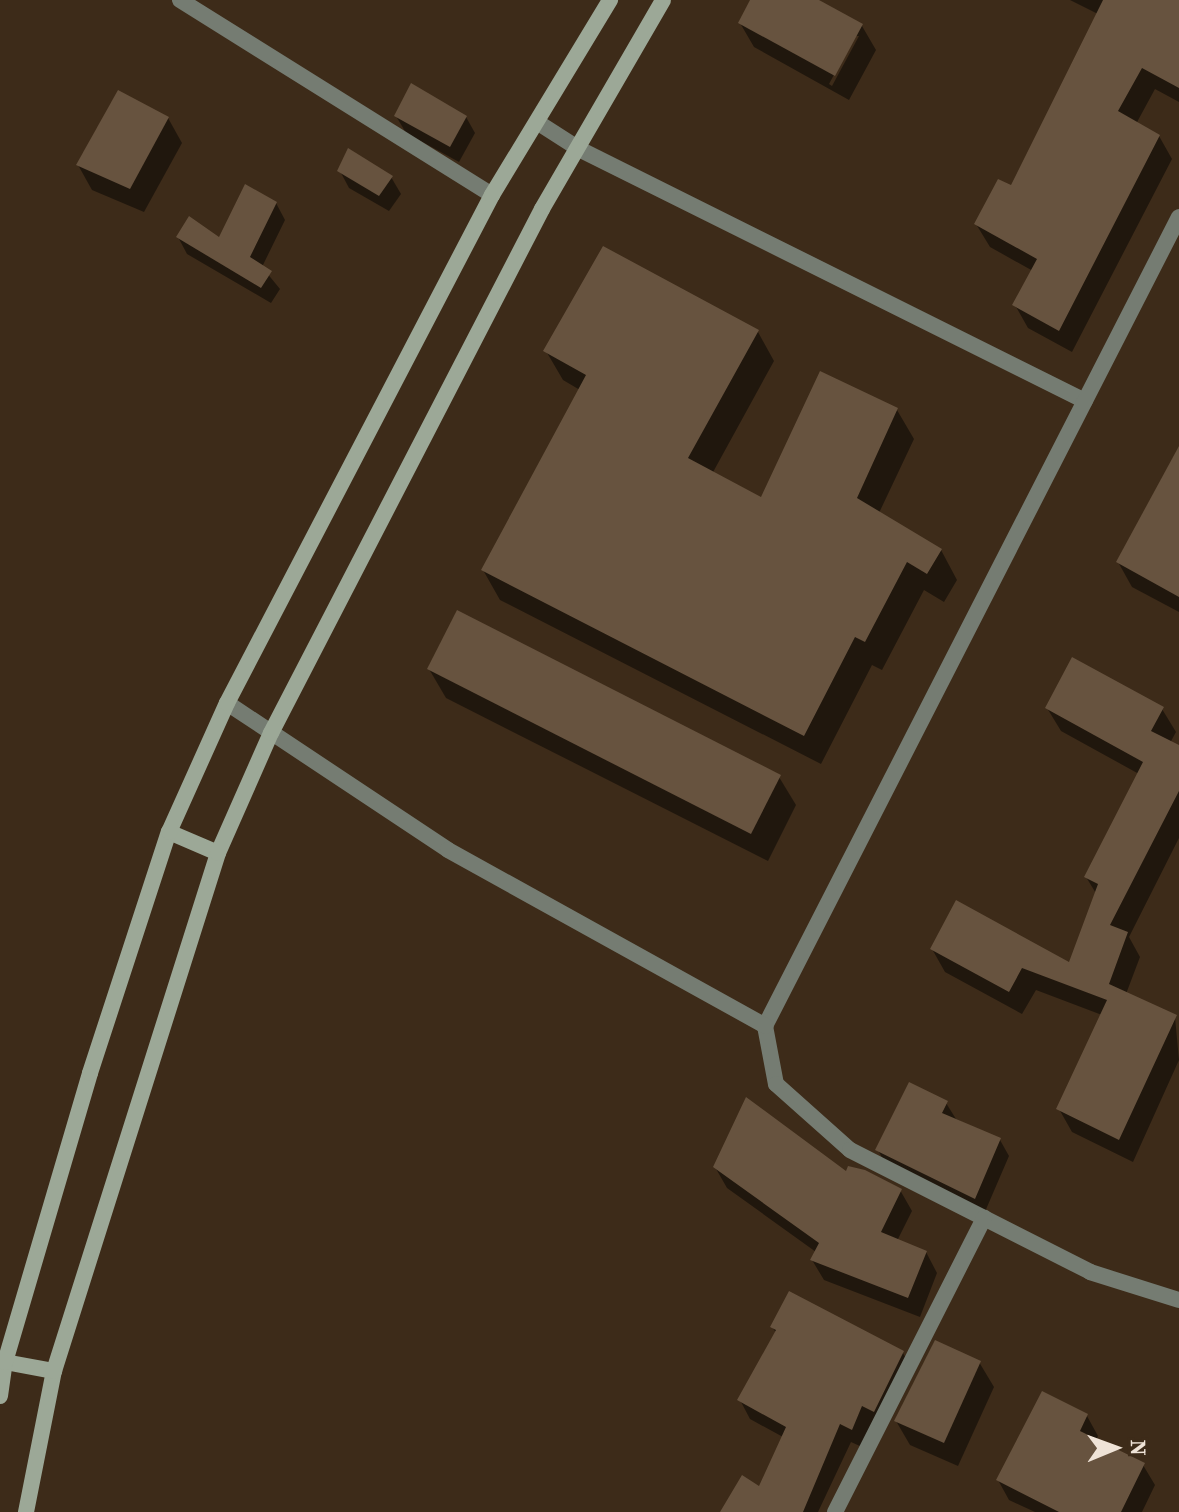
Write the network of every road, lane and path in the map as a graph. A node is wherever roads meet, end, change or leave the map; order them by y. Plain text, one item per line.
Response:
1 (180, 0) edge
2 (610, 0) edge
3 (663, 0) edge
4 (537, 122) junction
5 (579, 149) junction
6 (492, 195) junction
7 (1179, 217) edge
8 (1085, 401) junction
9 (227, 703) junction
10 (271, 733) junction
11 (169, 832) junction
12 (218, 853) junction
13 (765, 1026) junction
14 (984, 1218) junction
15 (1179, 1300) edge
16 (3, 1362) edge
17 (54, 1371) junction
18 (0, 1396) edge
19 (26, 1512) edge
20 (835, 1512) edge

1 - 6 street
2 - 4 main road
3 - 5 main road
4 - 5 street
4 - 6 main road
5 - 8 street
5 - 10 main road
6 - 9 main road
7 - 8 street
8 - 13 street
9 - 10 street
9 - 11 main road
10 - 12 main road
10 - 13 street
11 - 12 main road
11 - 16 main road
12 - 17 main road
13 - 14 street
14 - 15 street
14 - 20 street
16 - 17 main road
16 - 18 main road
17 - 19 main road

